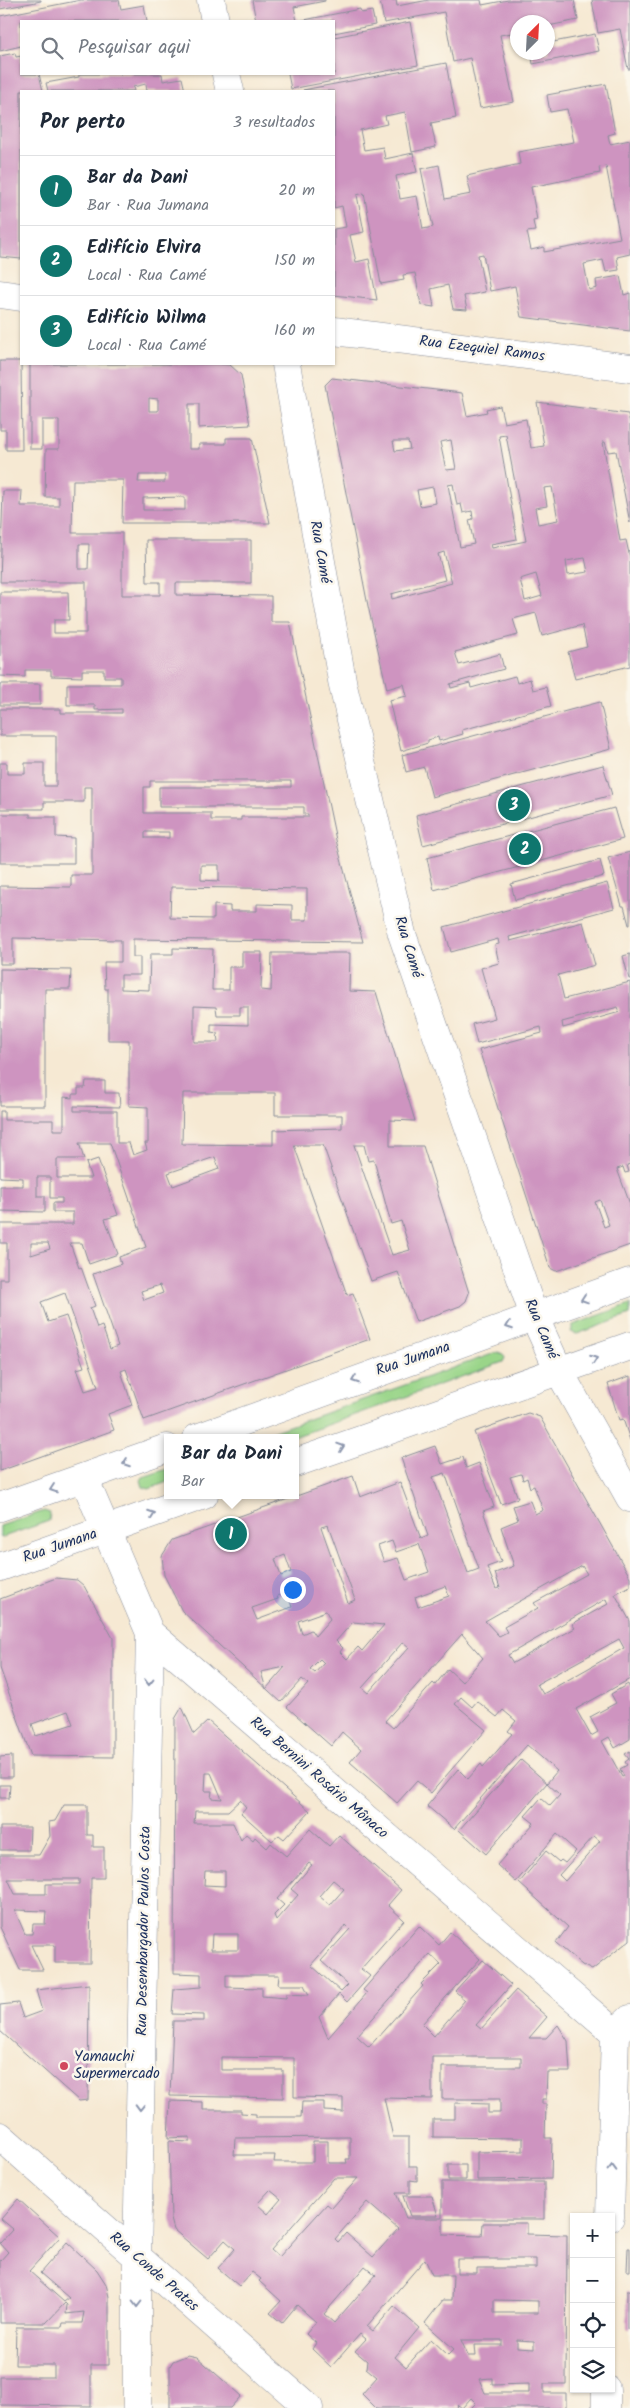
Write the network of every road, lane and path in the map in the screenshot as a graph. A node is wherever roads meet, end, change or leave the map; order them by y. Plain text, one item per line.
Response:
1 (211, 0) edge
2 (215, 20) edge
3 (226, 75) edge
4 (230, 90) edge
5 (0, 294) edge
6 (20, 296) edge
7 (335, 331) edge
8 (286, 365) edge
9 (630, 368) edge
10 (630, 1282) edge
11 (534, 1316) junction
12 (630, 1346) edge
13 (559, 1371) junction
14 (208, 1434) edge
15 (164, 1449) edge
16 (299, 1462) edge
17 (84, 1478) junction
18 (630, 1498) edge
19 (193, 1499) edge
20 (0, 1508) edge
21 (106, 1530) junction
22 (0, 1567) edge
23 (150, 1633) junction
24 (622, 2026) edge
25 (0, 2136) edge
26 (610, 2213) edge
27 (137, 2257) junction
28 (606, 2393) edge
29 (137, 2408) edge
30 (309, 2408) edge
31 (606, 2408) edge

1 - 2 street
3 - 4 street
5 - 6 street
7 - 9 street, Rua Ezequiel Ramos
8 - 11 street, Rua Camé
10 -> 11 street, Rua Jumana
11 - 13 street, Rua Camé
11 -> 14 street, Rua Jumana
13 -> 12 street
16 -> 13 street
13 - 18 street, Rua Camé
15 -> 17 street
17 -> 20 street
17 - 21 street, Rua Bernini Rosário Mônaco
21 -> 19 street, Rua Jumana
21 - 22 street, Rua Jumana
21 - 23 street, Rua Bernini Rosário Mônaco
23 - 24 street, Rua Bernini Rosário Mônaco
23 -> 27 street, Rua Desembargador Paulos Costa
26 -> 24 street
25 - 27 street, Rua Conde Prates
27 -> 29 street, Rua Desembargador Paulos Costa
27 - 30 street, Rua Conde Prates
28 - 31 street

